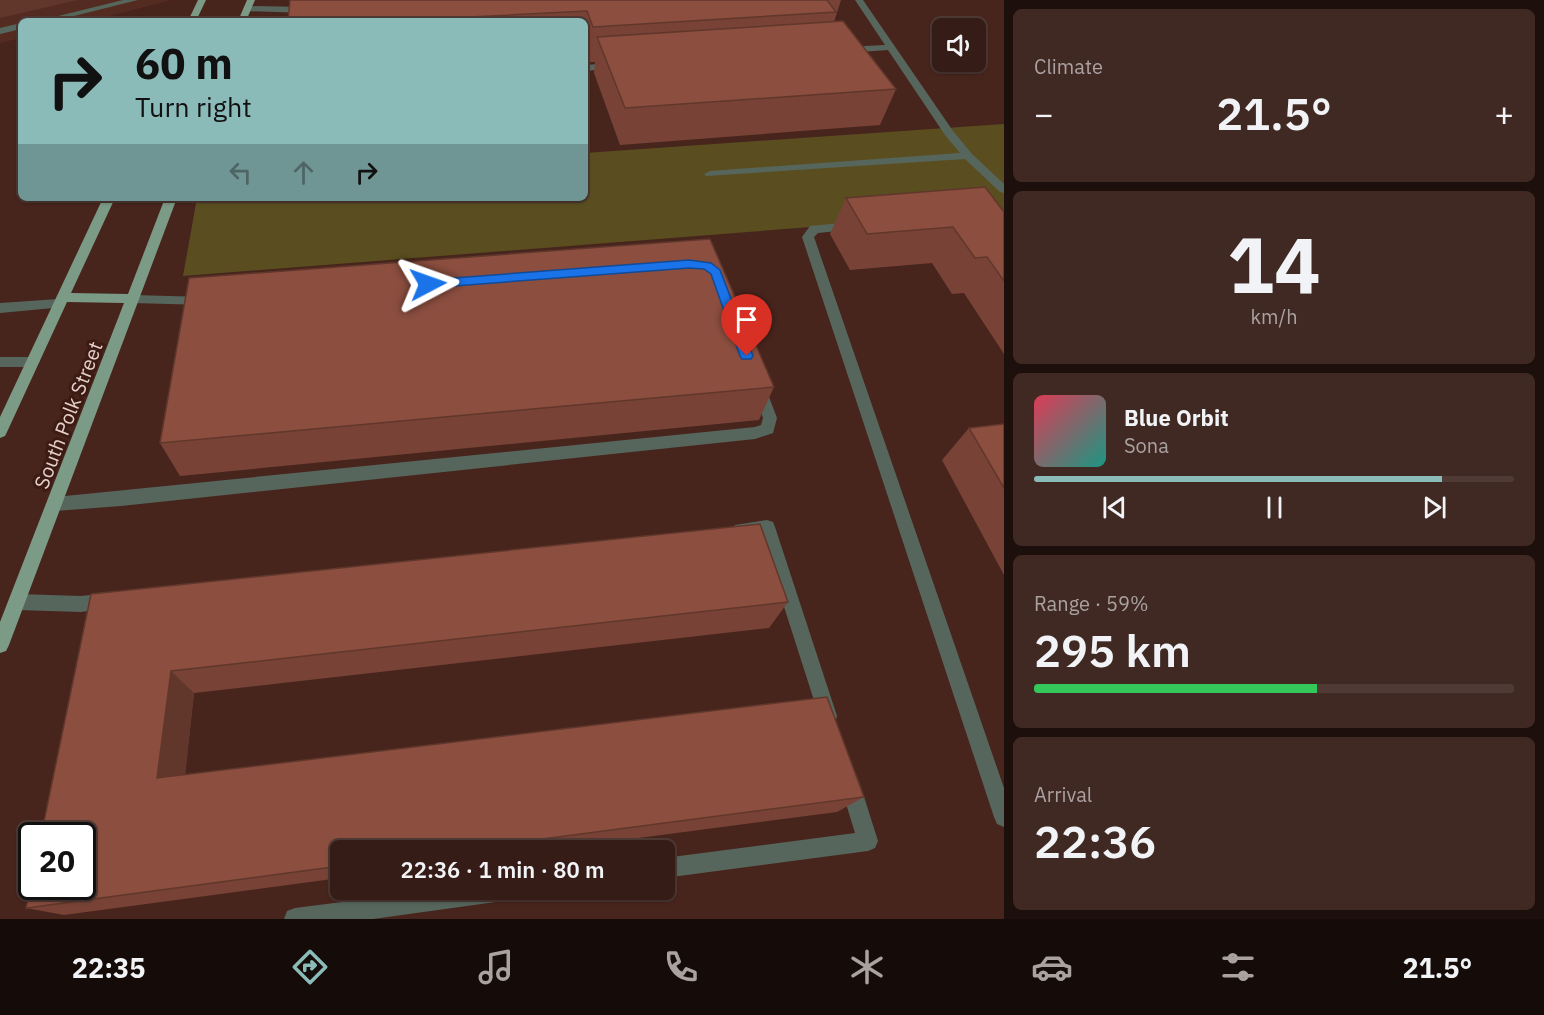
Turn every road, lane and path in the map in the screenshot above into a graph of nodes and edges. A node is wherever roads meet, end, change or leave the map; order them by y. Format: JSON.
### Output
{"nodes":[{"id":1,"x":134,"y":0,"type":"edge"},
{"id":2,"x":202,"y":0,"type":"edge"},
{"id":3,"x":860,"y":0,"type":"edge"},
{"id":4,"x":249,"y":5,"type":"edge"},
{"id":5,"x":321,"y":10,"type":"edge"},
{"id":6,"x":55,"y":18,"type":"edge"},
{"id":7,"x":193,"y":18,"type":"edge"},
{"id":8,"x":18,"y":27,"type":"edge"},
{"id":9,"x":0,"y":31,"type":"edge"},
{"id":10,"x":892,"y":47,"type":"junction"},
{"id":11,"x":835,"y":51,"type":"edge"},
{"id":12,"x":621,"y":66,"type":"edge"},
{"id":13,"x":588,"y":68,"type":"edge"},
{"id":14,"x":968,"y":156,"type":"junction"},
{"id":15,"x":710,"y":174,"type":"dead end"},
{"id":16,"x":1004,"y":190,"type":"edge"},
{"id":17,"x":108,"y":201,"type":"edge"},
{"id":18,"x":170,"y":201,"type":"edge"},
{"id":19,"x":873,"y":225,"type":"edge"},
{"id":20,"x":134,"y":299,"type":"junction"},
{"id":21,"x":225,"y":300,"type":"edge"},
{"id":22,"x":61,"y":301,"type":"junction"},
{"id":23,"x":0,"y":308,"type":"edge"},
{"id":24,"x":0,"y":362,"type":"edge"},
{"id":25,"x":33,"y":362,"type":"junction"},
{"id":26,"x":753,"y":374,"type":"edge"},
{"id":27,"x":0,"y":432,"type":"edge"},
{"id":28,"x":54,"y":504,"type":"junction"},
{"id":29,"x":719,"y":532,"type":"edge"},
{"id":30,"x":128,"y":598,"type":"edge"},
{"id":31,"x":17,"y":602,"type":"junction"},
{"id":32,"x":0,"y":645,"type":"edge"},
{"id":33,"x":832,"y":728,"type":"edge"},
{"id":34,"x":846,"y":773,"type":"edge"},
{"id":35,"x":1004,"y":817,"type":"edge"},
{"id":36,"x":675,"y":867,"type":"edge"},
{"id":37,"x":436,"y":900,"type":"edge"},
{"id":38,"x":295,"y":919,"type":"edge"}],
"edges":[{"from":1,"to":6,"type":"street"},
{"from":2,"to":7,"type":"main road"},
{"from":3,"to":10,"type":"street"},
{"from":4,"to":5,"type":"street"},
{"from":8,"to":9,"type":"street"},
{"from":10,"to":11,"type":"street"},
{"from":10,"to":14,"type":"street"},
{"from":12,"to":13,"type":"street"},
{"from":14,"to":15,"type":"street"},
{"from":14,"to":16,"type":"street"},
{"from":17,"to":22,"type":"main road"},
{"from":18,"to":20,"type":"main road","name":"South Polk Street"},
{"from":19,"to":35,"type":"street"},
{"from":20,"to":21,"type":"street"},
{"from":20,"to":22,"type":"main road"},
{"from":20,"to":28,"type":"main road","name":"South Polk Street"},
{"from":22,"to":23,"type":"street"},
{"from":22,"to":25,"type":"main road"},
{"from":24,"to":25,"type":"street"},
{"from":25,"to":27,"type":"main road"},
{"from":26,"to":28,"type":"street"},
{"from":28,"to":31,"type":"main road","name":"South Polk Street"},
{"from":29,"to":33,"type":"street"},
{"from":30,"to":31,"type":"street"},
{"from":31,"to":32,"type":"main road","name":"South Polk Street"},
{"from":34,"to":36,"type":"street"},
{"from":37,"to":38,"type":"street"}]}
